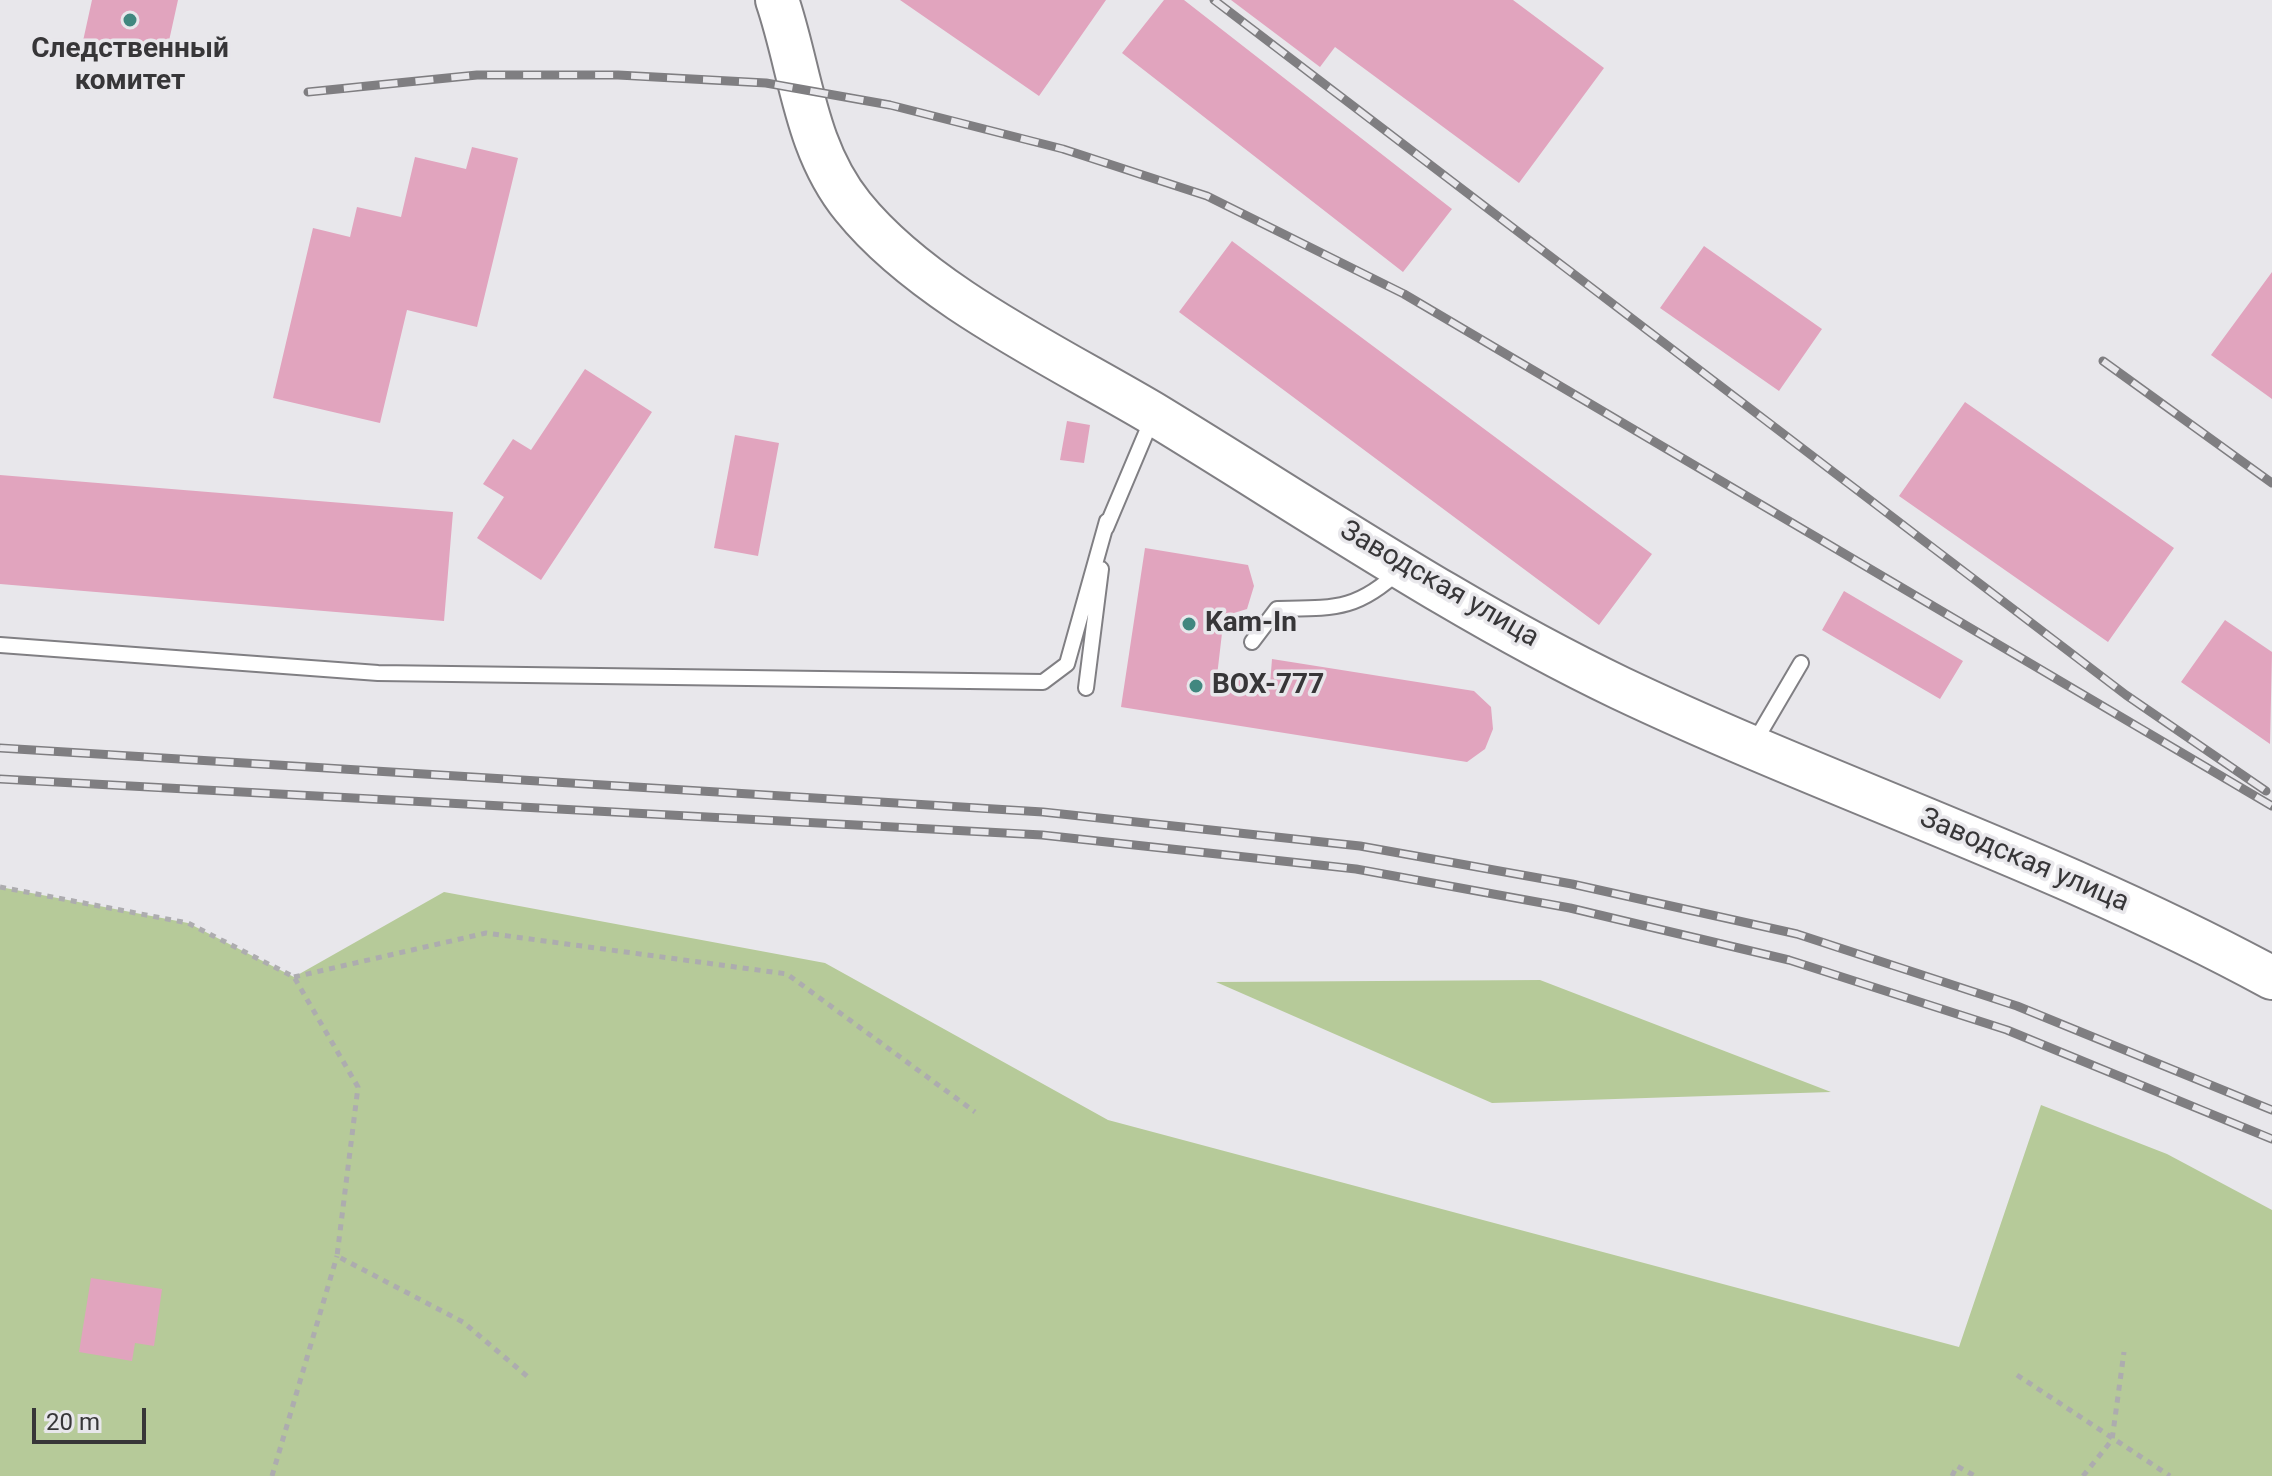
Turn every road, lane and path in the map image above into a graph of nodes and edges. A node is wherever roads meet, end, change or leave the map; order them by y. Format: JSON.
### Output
{"nodes":[{"id":1,"x":777,"y":0,"type":"edge"},
{"id":2,"x":1154,"y":415,"type":"junction"},
{"id":3,"x":1107,"y":521,"type":"junction"},
{"id":4,"x":1403,"y":567,"type":"junction"},
{"id":5,"x":1252,"y":642,"type":"dead end"},
{"id":6,"x":0,"y":645,"type":"edge"},
{"id":7,"x":1801,"y":663,"type":"dead end"},
{"id":8,"x":1086,"y":688,"type":"dead end"},
{"id":9,"x":1752,"y":747,"type":"junction"},
{"id":10,"x":0,"y":887,"type":"edge"},
{"id":11,"x":294,"y":977,"type":"junction"},
{"id":12,"x":2272,"y":978,"type":"edge"},
{"id":13,"x":975,"y":1112,"type":"dead end"},
{"id":14,"x":337,"y":1256,"type":"junction"},
{"id":15,"x":2124,"y":1352,"type":"dead end"},
{"id":16,"x":2017,"y":1375,"type":"dead end"},
{"id":17,"x":528,"y":1377,"type":"dead end"},
{"id":18,"x":2112,"y":1440,"type":"junction"},
{"id":19,"x":272,"y":1476,"type":"edge"},
{"id":20,"x":1952,"y":1476,"type":"edge"},
{"id":21,"x":1975,"y":1476,"type":"edge"},
{"id":22,"x":2083,"y":1476,"type":"edge"},
{"id":23,"x":2170,"y":1476,"type":"edge"}],
"edges":[{"from":1,"to":2,"type":"main road","name":"Заводская улица"},
{"from":2,"to":3,"type":"lane"},
{"from":2,"to":4,"type":"main road","name":"Заводская улица"},
{"from":3,"to":6,"type":"lane"},
{"from":3,"to":8,"type":"lane"},
{"from":4,"to":5,"type":"lane"},
{"from":4,"to":9,"type":"main road","name":"Заводская улица"},
{"from":7,"to":9,"type":"lane"},
{"from":9,"to":12,"type":"main road","name":"Заводская улица"},
{"from":10,"to":11,"type":"path"},
{"from":11,"to":13,"type":"path"},
{"from":11,"to":14,"type":"path"},
{"from":14,"to":17,"type":"path"},
{"from":14,"to":19,"type":"path"},
{"from":15,"to":18,"type":"path"},
{"from":16,"to":18,"type":"path"},
{"from":18,"to":22,"type":"path"},
{"from":18,"to":23,"type":"path"},
{"from":20,"to":21,"type":"path"}]}
